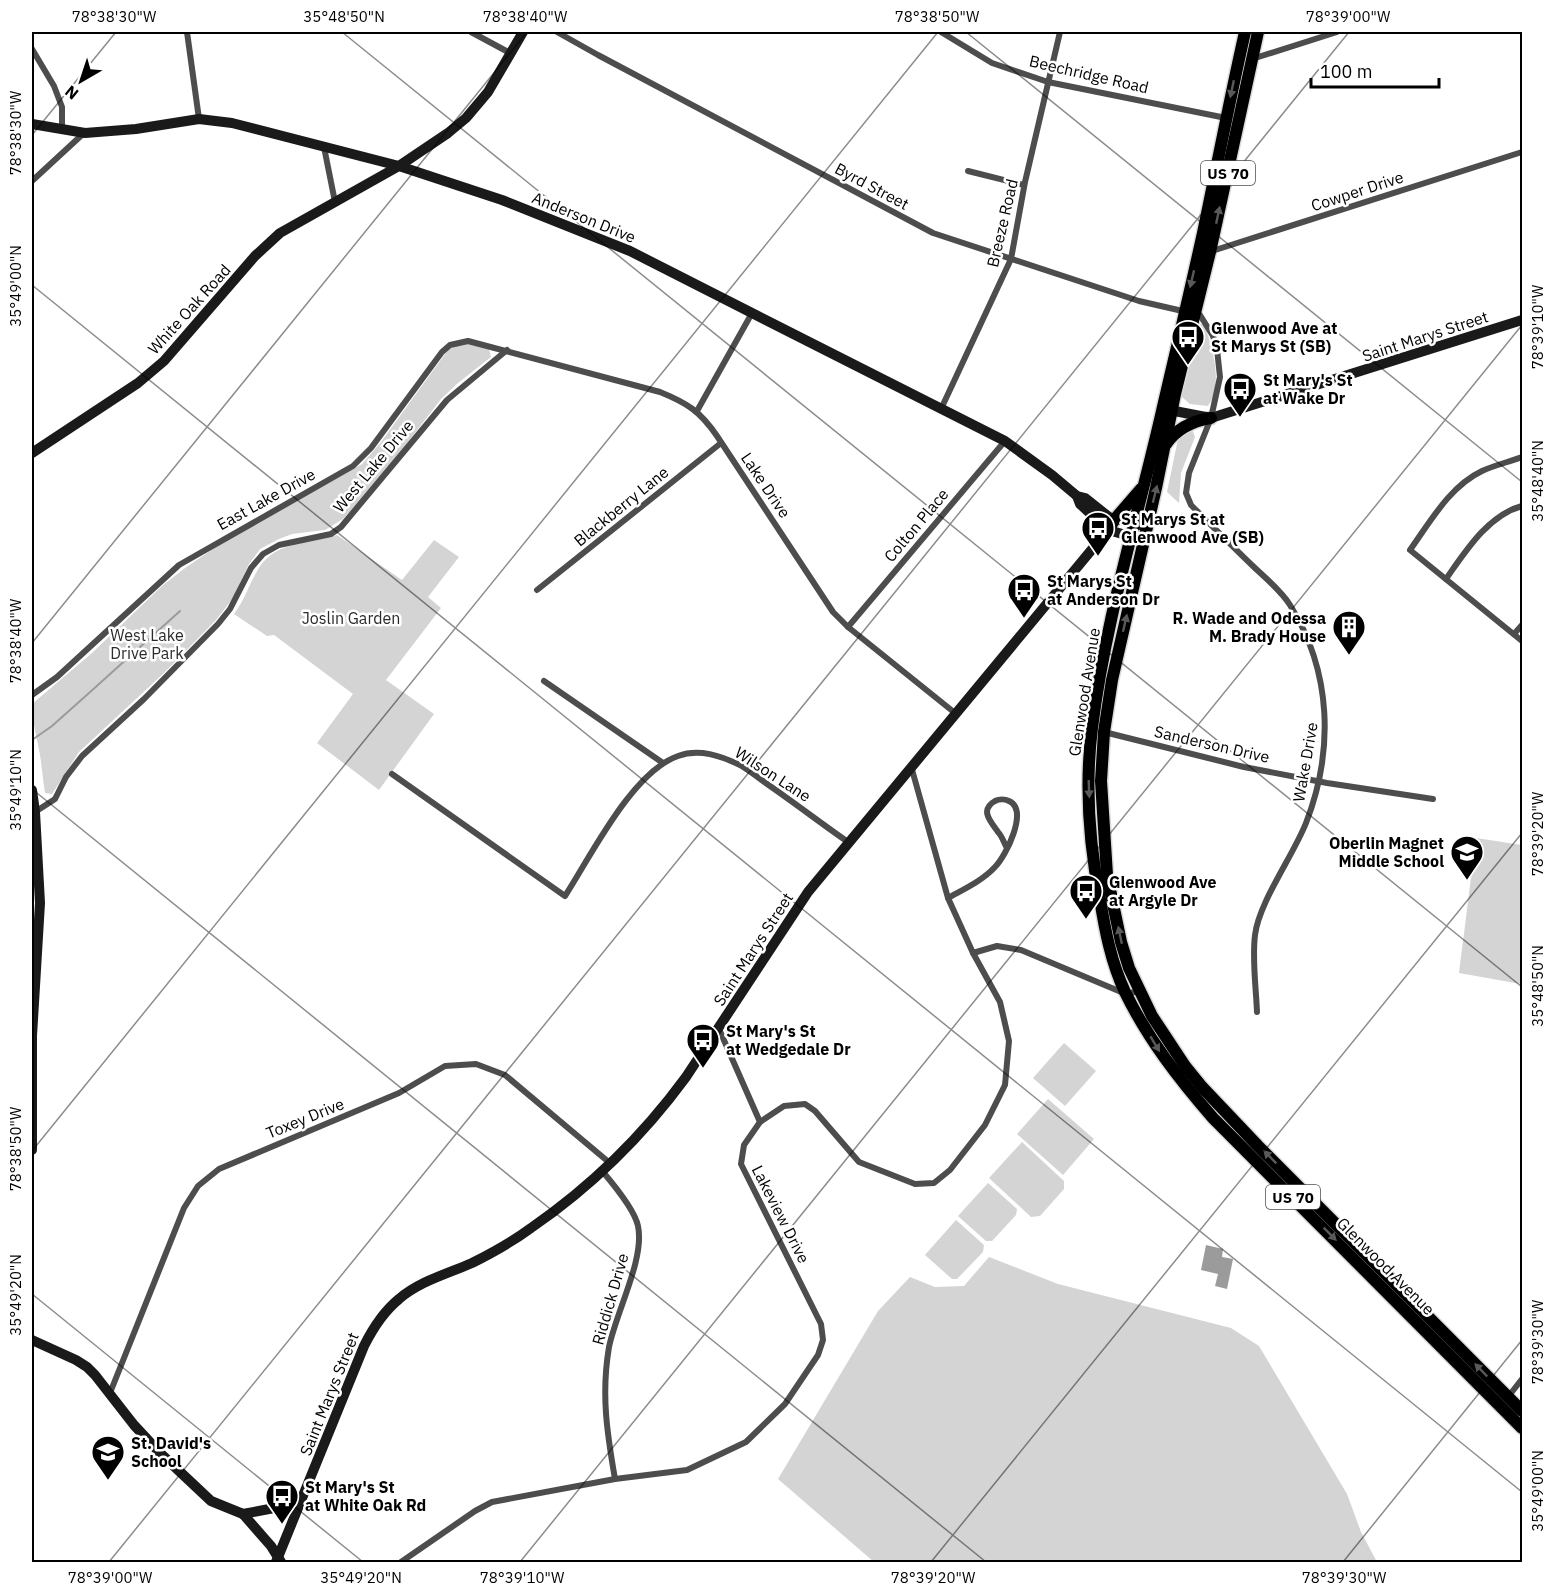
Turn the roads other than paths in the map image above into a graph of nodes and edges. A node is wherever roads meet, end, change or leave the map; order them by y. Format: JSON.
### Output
{"nodes":[{"id":1,"x":188,"y":32,"type":"edge"},
{"id":2,"x":471,"y":32,"type":"edge"},
{"id":3,"x":523,"y":32,"type":"edge"},
{"id":4,"x":557,"y":32,"type":"edge"},
{"id":5,"x":941,"y":32,"type":"edge"},
{"id":6,"x":1060,"y":32,"type":"edge"},
{"id":7,"x":1245,"y":32,"type":"edge"},
{"id":8,"x":1258,"y":32,"type":"edge"},
{"id":9,"x":1337,"y":32,"type":"edge"},
{"id":10,"x":32,"y":49,"type":"edge"},
{"id":11,"x":510,"y":53,"type":"junction"},
{"id":12,"x":1245,"y":58,"type":"junction"},
{"id":13,"x":1048,"y":82,"type":"junction"},
{"id":14,"x":1226,"y":118,"type":"junction"},
{"id":15,"x":199,"y":119,"type":"junction"},
{"id":16,"x":1239,"y":121,"type":"junction"},
{"id":17,"x":32,"y":124,"type":"edge"},
{"id":18,"x":62,"y":130,"type":"junction"},
{"id":19,"x":85,"y":133,"type":"junction"},
{"id":20,"x":324,"y":147,"type":"junction"},
{"id":21,"x":1522,"y":152,"type":"edge"},
{"id":22,"x":399,"y":166,"type":"junction"},
{"id":23,"x":968,"y":171,"type":"dead end"},
{"id":24,"x":32,"y":181,"type":"edge"},
{"id":25,"x":1024,"y":185,"type":"junction"},
{"id":26,"x":335,"y":202,"type":"junction"},
{"id":27,"x":1205,"y":251,"type":"junction"},
{"id":28,"x":1011,"y":259,"type":"junction"},
{"id":29,"x":1190,"y":312,"type":"junction"},
{"id":30,"x":752,"y":313,"type":"junction"},
{"id":31,"x":1522,"y":320,"type":"edge"},
{"id":32,"x":507,"y":350,"type":"junction"},
{"id":33,"x":941,"y":410,"type":"junction"},
{"id":34,"x":1167,"y":410,"type":"junction"},
{"id":35,"x":697,"y":411,"type":"junction"},
{"id":36,"x":1211,"y":418,"type":"junction"},
{"id":37,"x":1005,"y":441,"type":"junction"},
{"id":38,"x":721,"y":443,"type":"junction"},
{"id":39,"x":1164,"y":448,"type":"junction"},
{"id":40,"x":32,"y":453,"type":"edge"},
{"id":41,"x":1522,"y":457,"type":"edge"},
{"id":42,"x":1144,"y":486,"type":"junction"},
{"id":43,"x":1522,"y":506,"type":"edge"},
{"id":44,"x":1111,"y":525,"type":"junction"},
{"id":45,"x":1139,"y":532,"type":"junction"},
{"id":46,"x":1446,"y":579,"type":"junction"},
{"id":47,"x":537,"y":590,"type":"dead end"},
{"id":48,"x":1522,"y":625,"type":"edge"},
{"id":49,"x":849,"y":627,"type":"junction"},
{"id":50,"x":1514,"y":634,"type":"junction"},
{"id":51,"x":1522,"y":641,"type":"edge"},
{"id":52,"x":544,"y":681,"type":"dead end"},
{"id":53,"x":32,"y":695,"type":"edge"},
{"id":54,"x":955,"y":713,"type":"junction"},
{"id":55,"x":1098,"y":731,"type":"junction"},
{"id":56,"x":663,"y":763,"type":"junction"},
{"id":57,"x":911,"y":766,"type":"junction"},
{"id":58,"x":392,"y":774,"type":"dead end"},
{"id":59,"x":1318,"y":782,"type":"junction"},
{"id":60,"x":32,"y":790,"type":"edge"},
{"id":61,"x":1433,"y":799,"type":"dead end"},
{"id":62,"x":35,"y":813,"type":"junction"},
{"id":63,"x":848,"y":842,"type":"junction"},
{"id":64,"x":1007,"y":848,"type":"junction"},
{"id":65,"x":948,"y":898,"type":"junction"},
{"id":66,"x":973,"y":952,"type":"junction"},
{"id":67,"x":1132,"y":992,"type":"junction"},
{"id":68,"x":1257,"y":1012,"type":"dead end"},
{"id":69,"x":719,"y":1029,"type":"junction"},
{"id":70,"x":760,"y":1122,"type":"junction"},
{"id":71,"x":32,"y":1150,"type":"edge"},
{"id":72,"x":607,"y":1168,"type":"junction"},
{"id":73,"x":32,"y":1340,"type":"edge"},
{"id":74,"x":1522,"y":1378,"type":"edge"},
{"id":75,"x":110,"y":1393,"type":"junction"},
{"id":76,"x":1508,"y":1397,"type":"junction"},
{"id":77,"x":1522,"y":1411,"type":"edge"},
{"id":78,"x":1522,"y":1428,"type":"edge"},
{"id":79,"x":615,"y":1479,"type":"junction"},
{"id":80,"x":301,"y":1503,"type":"junction"},
{"id":81,"x":243,"y":1514,"type":"junction"},
{"id":82,"x":279,"y":1561,"type":"edge"},
{"id":83,"x":401,"y":1563,"type":"edge"}],
"edges":[{"from":1,"to":15,"type":"street"},
{"from":2,"to":11,"type":"street"},
{"from":3,"to":11,"type":"street","name":"White Oak Road"},
{"from":4,"to":28,"type":"street","name":"Byrd Street"},
{"from":5,"to":13,"type":"street","name":"Beechridge Road"},
{"from":6,"to":13,"type":"street","name":"Breeze Road"},
{"from":7,"to":12,"type":"main road","name":"Glenwood Avenue","number":"US 70"},
{"from":8,"to":12,"type":"main road","name":"Glenwood Avenue","number":"US 70"},
{"from":9,"to":12,"type":"street"},
{"from":10,"to":18,"type":"street"},
{"from":11,"to":22,"type":"street","name":"White Oak Road"},
{"from":12,"to":14,"type":"main road","name":"Glenwood Avenue","number":"US 70","one_way":true},
{"from":12,"to":16,"type":"main road","name":"Glenwood Avenue","number":"US 70"},
{"from":13,"to":14,"type":"street","name":"Beechridge Road"},
{"from":13,"to":25,"type":"street","name":"Breeze Road"},
{"from":14,"to":16,"type":"street","name":"Beechridge Road"},
{"from":14,"to":27,"type":"main road","name":"Glenwood Avenue","number":"US 70"},
{"from":15,"to":19,"type":"street","name":"Anderson Drive"},
{"from":15,"to":20,"type":"street","name":"Anderson Drive"},
{"from":27,"to":16,"type":"main road","name":"Glenwood Avenue","number":"US 70","one_way":true},
{"from":17,"to":18,"type":"street","name":"Anderson Drive"},
{"from":18,"to":19,"type":"street","name":"Anderson Drive"},
{"from":19,"to":24,"type":"street"},
{"from":20,"to":22,"type":"street","name":"Anderson Drive"},
{"from":20,"to":26,"type":"street"},
{"from":21,"to":27,"type":"street","name":"Cowper Drive"},
{"from":22,"to":26,"type":"street","name":"White Oak Road"},
{"from":22,"to":30,"type":"street","name":"Anderson Drive"},
{"from":23,"to":25,"type":"street"},
{"from":25,"to":28,"type":"street","name":"Breeze Road"},
{"from":26,"to":40,"type":"street","name":"White Oak Road"},
{"from":27,"to":29,"type":"main road","name":"Glenwood Avenue","number":"US 70"},
{"from":28,"to":29,"type":"street","name":"Byrd Street"},
{"from":28,"to":33,"type":"street","name":"Breeze Road"},
{"from":29,"to":34,"type":"main road","name":"Glenwood Avenue","number":"US 70"},
{"from":29,"to":36,"type":"street","name":"Wake Drive"},
{"from":30,"to":33,"type":"street","name":"Anderson Drive"},
{"from":30,"to":35,"type":"street"},
{"from":31,"to":36,"type":"street","name":"Saint Marys Street"},
{"from":32,"to":35,"type":"street","name":"Lake Drive"},
{"from":32,"to":53,"type":"street","name":"East Lake Drive"},
{"from":32,"to":62,"type":"street","name":"West Lake Drive"},
{"from":33,"to":37,"type":"street","name":"Anderson Drive"},
{"from":34,"to":36,"type":"street","name":"Saint Marys Street"},
{"from":34,"to":39,"type":"main road","name":"Glenwood Avenue","number":"US 70"},
{"from":34,"to":42,"type":"main road","name":"Glenwood Avenue","number":"US 70"},
{"from":35,"to":38,"type":"street","name":"Lake Drive"},
{"from":36,"to":39,"type":"main road"},
{"from":36,"to":59,"type":"street","name":"Wake Drive"},
{"from":37,"to":44,"type":"street","name":"Anderson Drive"},
{"from":37,"to":49,"type":"street","name":"Colton Place"},
{"from":38,"to":47,"type":"street","name":"Blackberry Lane"},
{"from":38,"to":49,"type":"street","name":"Lake Drive"},
{"from":45,"to":39,"type":"main road","name":"Glenwood Avenue","number":"US 70","one_way":true},
{"from":41,"to":46,"type":"street"},
{"from":42,"to":44,"type":"main road"},
{"from":42,"to":45,"type":"main road","name":"Glenwood Avenue","number":"US 70"},
{"from":43,"to":46,"type":"street"},
{"from":44,"to":45,"type":"street"},
{"from":44,"to":54,"type":"street","name":"Saint Marys Street"},
{"from":45,"to":55,"type":"main road","name":"Glenwood Avenue","number":"US 70"},
{"from":46,"to":50,"type":"street"},
{"from":48,"to":50,"type":"street"},
{"from":49,"to":54,"type":"street","name":"Lake Drive"},
{"from":50,"to":51,"type":"street"},
{"from":52,"to":56,"type":"street"},
{"from":54,"to":57,"type":"street","name":"Saint Marys Street"},
{"from":55,"to":59,"type":"street","name":"Sanderson Drive"},
{"from":55,"to":67,"type":"main road","name":"Glenwood Avenue","number":"US 70"},
{"from":56,"to":58,"type":"street","name":"Wilson Lane"},
{"from":56,"to":63,"type":"street","name":"Wilson Lane"},
{"from":57,"to":63,"type":"street","name":"Saint Marys Street"},
{"from":57,"to":65,"type":"street","name":"Lakeview Drive"},
{"from":59,"to":61,"type":"street","name":"Sanderson Drive"},
{"from":59,"to":68,"type":"street","name":"Wake Drive"},
{"from":60,"to":62,"type":"street"},
{"from":62,"to":71,"type":"street"},
{"from":63,"to":69,"type":"street","name":"Saint Marys Street"},
{"from":64,"to":64,"type":"street"},
{"from":64,"to":65,"type":"street"},
{"from":65,"to":66,"type":"street","name":"Lakeview Drive"},
{"from":66,"to":67,"type":"street"},
{"from":66,"to":70,"type":"street","name":"Lakeview Drive"},
{"from":76,"to":67,"type":"main road","name":"Glenwood Avenue","number":"US 70","one_way":true},
{"from":67,"to":78,"type":"main road","name":"Glenwood Avenue","number":"US 70","one_way":true},
{"from":69,"to":70,"type":"street"},
{"from":69,"to":72,"type":"street","name":"Saint Marys Street"},
{"from":70,"to":79,"type":"street","name":"Lakeview Drive"},
{"from":72,"to":75,"type":"street","name":"Toxey Drive"},
{"from":72,"to":79,"type":"street","name":"Riddick Drive"},
{"from":72,"to":80,"type":"street","name":"Saint Marys Street"},
{"from":73,"to":75,"type":"street"},
{"from":74,"to":76,"type":"street"},
{"from":75,"to":81,"type":"street"},
{"from":76,"to":77,"type":"main road","name":"Glenwood Avenue","number":"US 70"},
{"from":79,"to":83,"type":"street","name":"Lakeview Drive"},
{"from":80,"to":81,"type":"street"},
{"from":80,"to":82,"type":"street","name":"Saint Marys Street"},
{"from":81,"to":82,"type":"street"}]}
